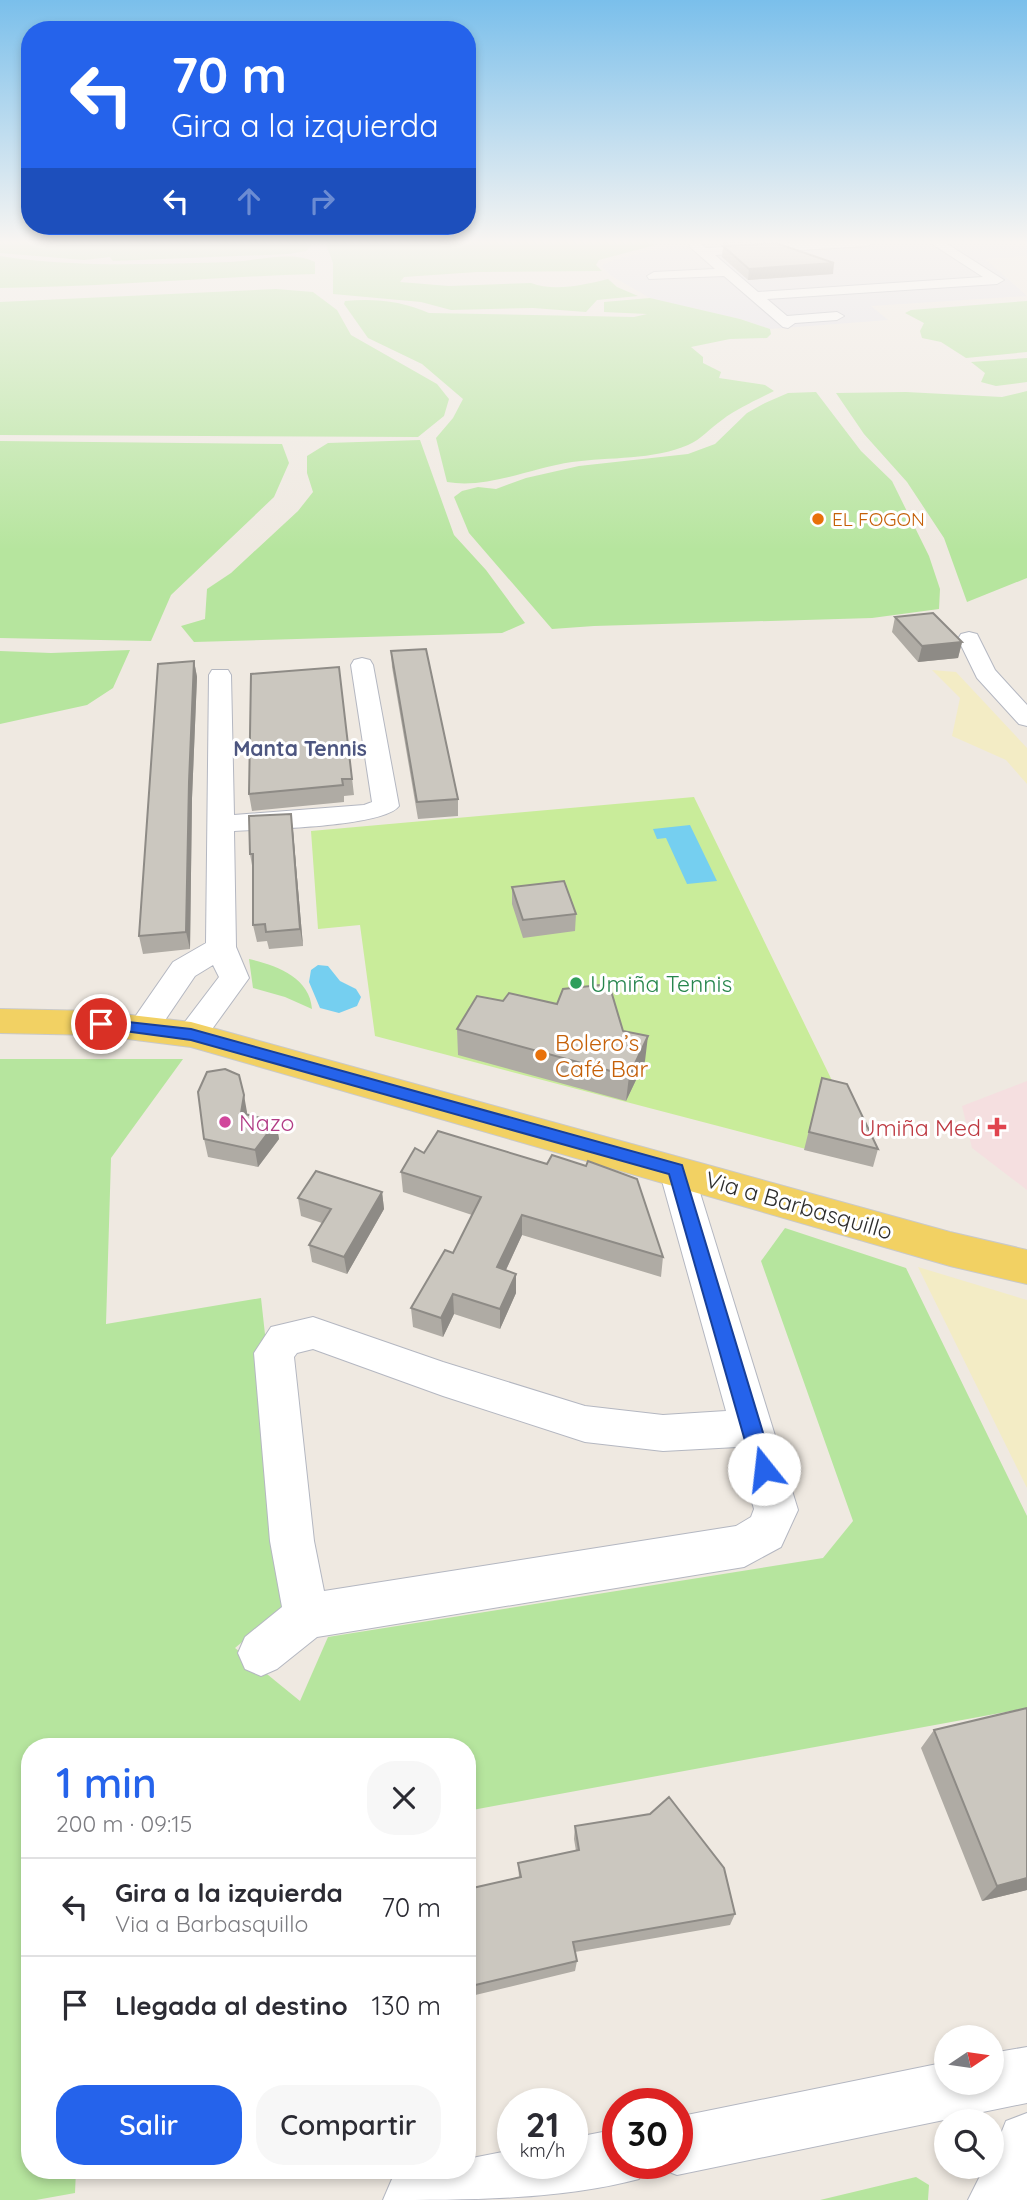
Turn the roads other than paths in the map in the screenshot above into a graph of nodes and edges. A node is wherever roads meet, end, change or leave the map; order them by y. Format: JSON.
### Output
{"nodes":[{"id":1,"x":969,"y":639,"type":"dead end"},
{"id":2,"x":362,"y":665,"type":"dead end"},
{"id":3,"x":220,"y":675,"type":"dead end"},
{"id":4,"x":1027,"y":719,"type":"edge"},
{"id":5,"x":221,"y":824,"type":"junction"},
{"id":6,"x":221,"y":947,"type":"junction"},
{"id":7,"x":0,"y":1021,"type":"edge"},
{"id":8,"x":144,"y":1027,"type":"junction"},
{"id":9,"x":191,"y":1034,"type":"junction"},
{"id":10,"x":676,"y":1170,"type":"junction"},
{"id":11,"x":1027,"y":1267,"type":"edge"},
{"id":12,"x":751,"y":1428,"type":"junction"},
{"id":13,"x":307,"y":1616,"type":"junction"},
{"id":14,"x":261,"y":1653,"type":"dead end"},
{"id":15,"x":1027,"y":2075,"type":"edge"},
{"id":16,"x":1004,"y":2079,"type":"edge"},
{"id":17,"x":934,"y":2093,"type":"edge"},
{"id":18,"x":1027,"y":2142,"type":"edge"},
{"id":19,"x":693,"y":2143,"type":"edge"},
{"id":20,"x":602,"y":2161,"type":"edge"},
{"id":21,"x":413,"y":2200,"type":"edge"},
{"id":22,"x":998,"y":2200,"type":"edge"}],
"edges":[{"from":1,"to":4,"type":"street"},
{"from":2,"to":5,"type":"street"},
{"from":3,"to":5,"type":"street"},
{"from":5,"to":6,"type":"street"},
{"from":6,"to":8,"type":"street"},
{"from":6,"to":9,"type":"street"},
{"from":7,"to":8,"type":"main road","name":"Via a Barbasquillo"},
{"from":8,"to":9,"type":"main road","name":"Via a Barbasquillo"},
{"from":9,"to":10,"type":"main road","name":"Via a Barbasquillo"},
{"from":10,"to":11,"type":"main road","name":"Via a Barbasquillo"},
{"from":10,"to":12,"type":"street"},
{"from":12,"to":13,"type":"street"},
{"from":12,"to":13,"type":"street"},
{"from":13,"to":14,"type":"street"},
{"from":15,"to":16,"type":"street"},
{"from":17,"to":19,"type":"street"},
{"from":18,"to":22,"type":"street"},
{"from":20,"to":21,"type":"street"}]}
